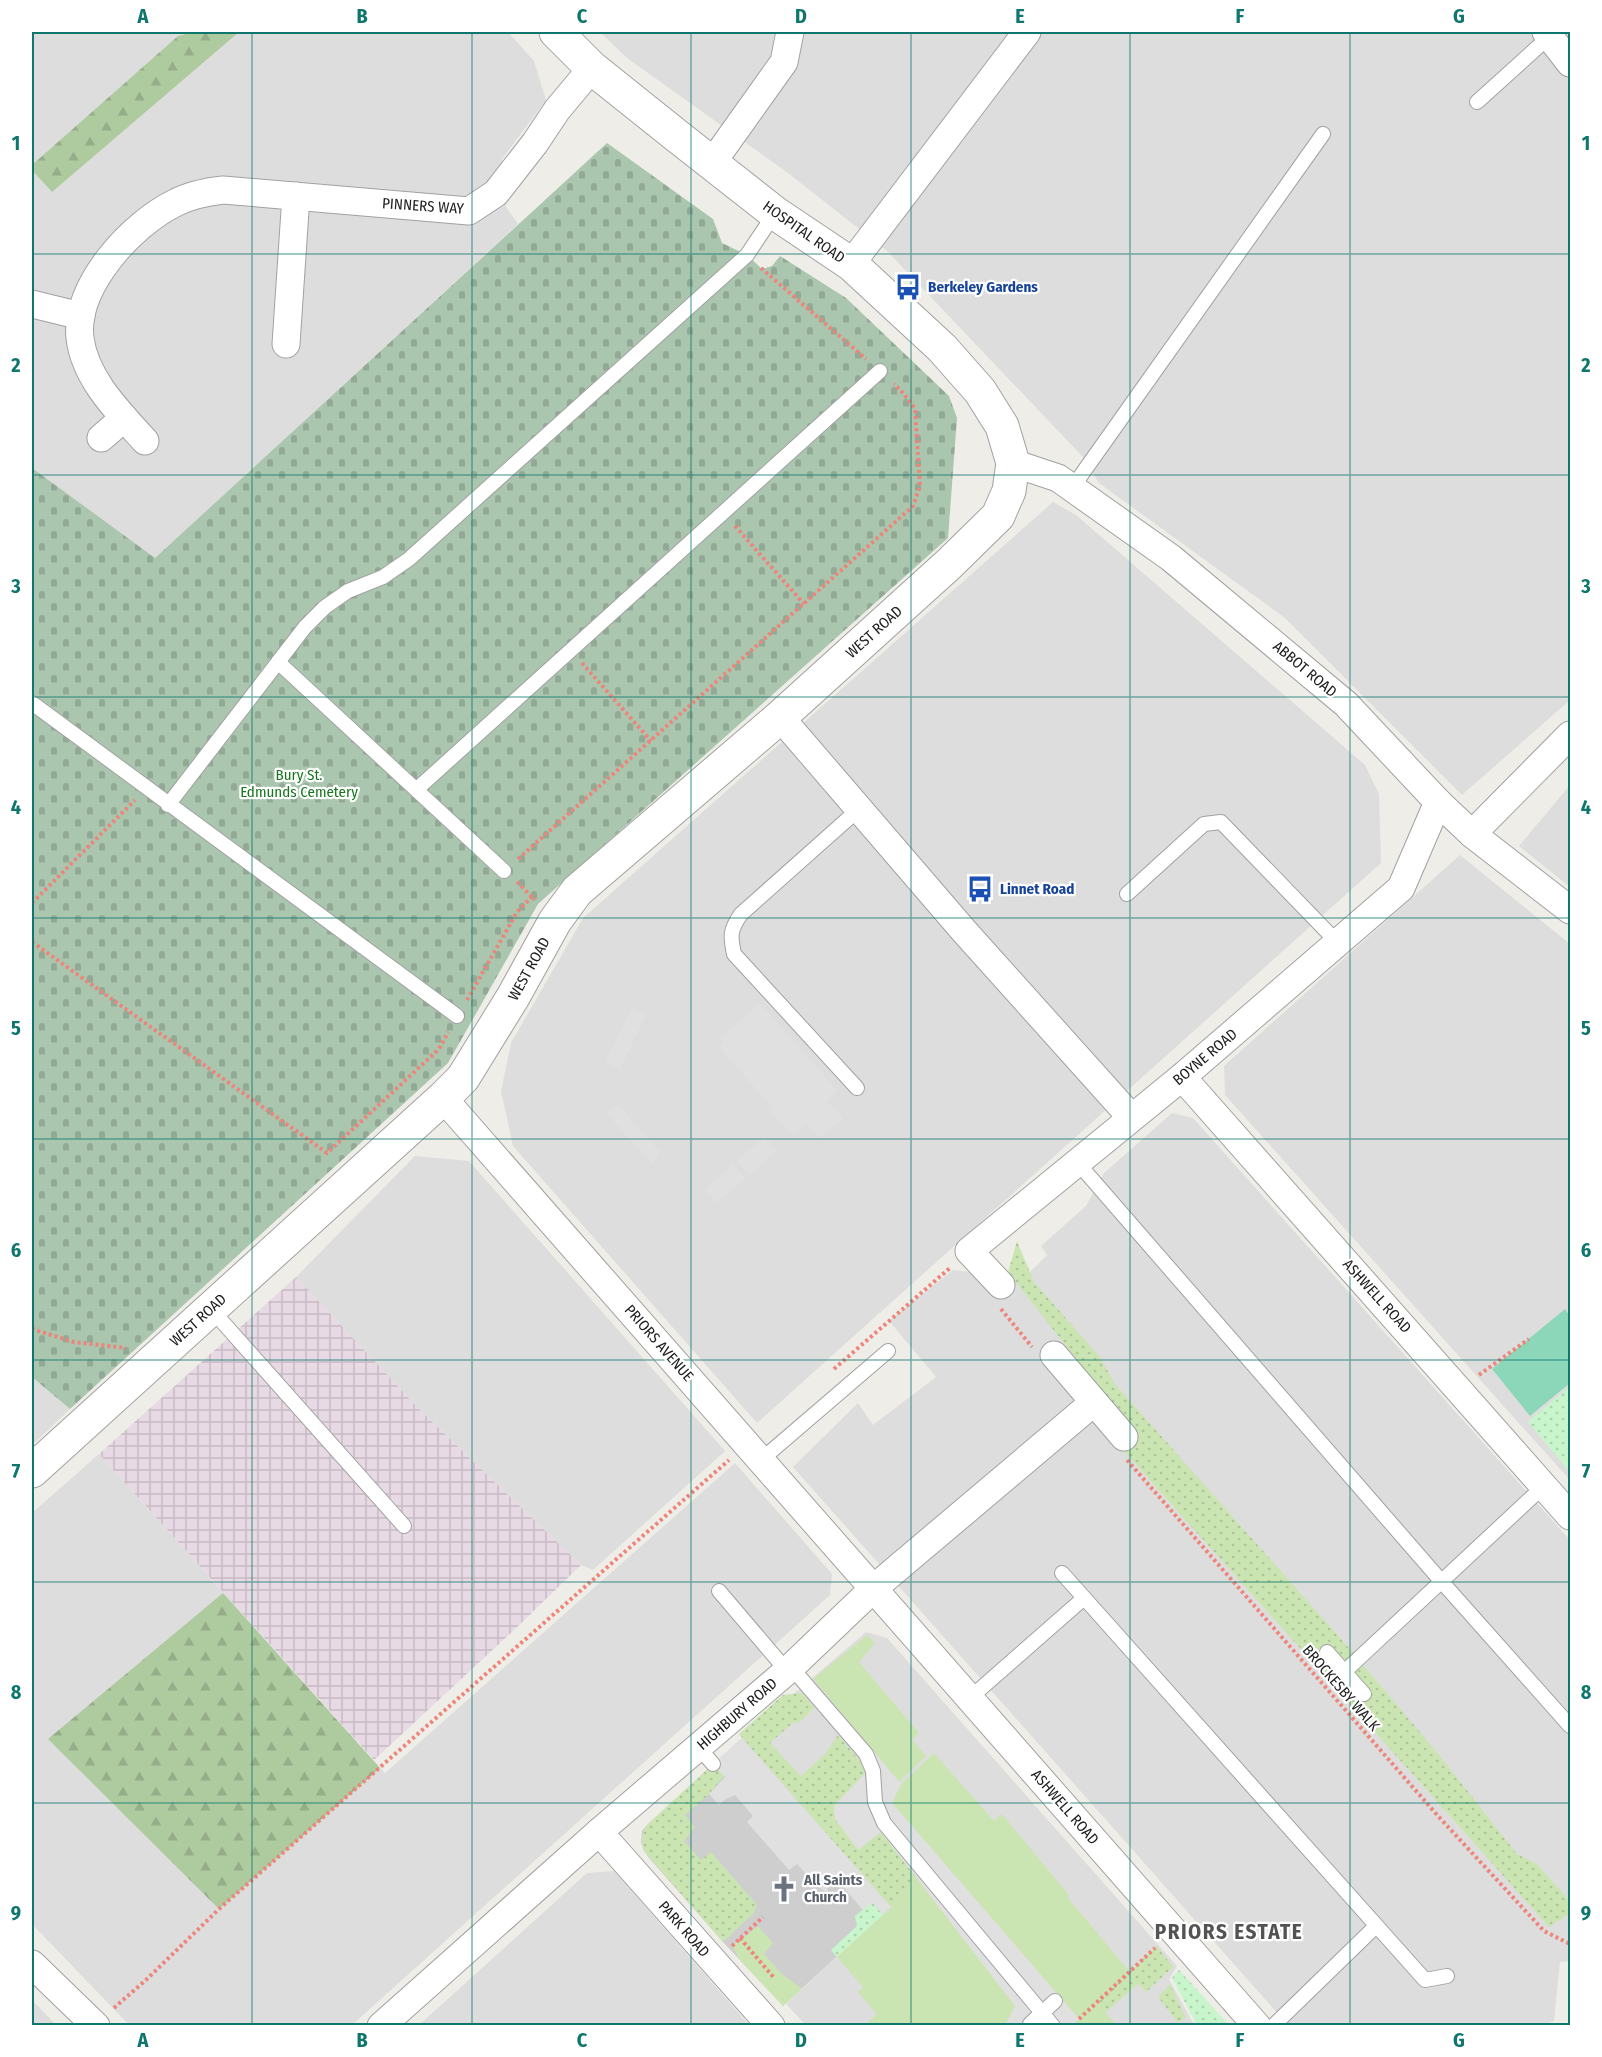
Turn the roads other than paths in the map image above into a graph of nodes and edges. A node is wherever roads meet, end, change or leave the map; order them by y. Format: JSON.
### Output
{"nodes":[{"id":1,"x":556,"y":32,"type":"edge"},
{"id":2,"x":790,"y":32,"type":"edge"},
{"id":3,"x":1027,"y":32,"type":"edge"},
{"id":4,"x":1548,"y":34,"type":"edge"},
{"id":5,"x":1570,"y":63,"type":"edge"},
{"id":6,"x":592,"y":68,"type":"junction"},
{"id":7,"x":1477,"y":102,"type":"dead end"},
{"id":8,"x":1323,"y":134,"type":"dead end"},
{"id":9,"x":712,"y":163,"type":"junction"},
{"id":10,"x":296,"y":196,"type":"junction"},
{"id":11,"x":775,"y":213,"type":"junction"},
{"id":12,"x":851,"y":264,"type":"junction"},
{"id":13,"x":32,"y":304,"type":"edge"},
{"id":14,"x":81,"y":316,"type":"junction"},
{"id":15,"x":286,"y":344,"type":"dead end"},
{"id":16,"x":880,"y":371,"type":"road end"},
{"id":17,"x":124,"y":418,"type":"junction"},
{"id":18,"x":101,"y":438,"type":"dead end"},
{"id":19,"x":144,"y":441,"type":"dead end"},
{"id":20,"x":1013,"y":463,"type":"junction"},
{"id":21,"x":1072,"y":488,"type":"junction"},
{"id":22,"x":278,"y":662,"type":"junction"},
{"id":23,"x":32,"y":703,"type":"edge"},
{"id":24,"x":780,"y":717,"type":"junction"},
{"id":25,"x":1570,"y":735,"type":"edge"},
{"id":26,"x":417,"y":789,"type":"junction"},
{"id":27,"x":1438,"y":802,"type":"junction"},
{"id":28,"x":168,"y":805,"type":"junction"},
{"id":29,"x":859,"y":809,"type":"junction"},
{"id":30,"x":1472,"y":834,"type":"junction"},
{"id":31,"x":504,"y":871,"type":"road end"},
{"id":32,"x":1127,"y":894,"type":"dead end"},
{"id":33,"x":1570,"y":910,"type":"edge"},
{"id":34,"x":1338,"y":943,"type":"junction"},
{"id":35,"x":457,"y":1016,"type":"road end"},
{"id":36,"x":1182,"y":1077,"type":"junction"},
{"id":37,"x":857,"y":1088,"type":"dead end"},
{"id":38,"x":444,"y":1098,"type":"junction"},
{"id":39,"x":1131,"y":1117,"type":"junction"},
{"id":40,"x":1077,"y":1162,"type":"junction"},
{"id":41,"x":1001,"y":1285,"type":"road end"},
{"id":42,"x":211,"y":1309,"type":"junction"},
{"id":43,"x":888,"y":1351,"type":"dead end"},
{"id":44,"x":1054,"y":1355,"type":"road end"},
{"id":45,"x":1093,"y":1403,"type":"junction"},
{"id":46,"x":1124,"y":1437,"type":"road end"},
{"id":47,"x":754,"y":1452,"type":"junction"},
{"id":48,"x":32,"y":1471,"type":"edge"},
{"id":49,"x":1545,"y":1485,"type":"junction"},
{"id":50,"x":1570,"y":1516,"type":"edge"},
{"id":51,"x":404,"y":1526,"type":"dead end"},
{"id":52,"x":1062,"y":1574,"type":"dead end"},
{"id":53,"x":1442,"y":1582,"type":"junction"},
{"id":54,"x":874,"y":1588,"type":"junction"},
{"id":55,"x":719,"y":1591,"type":"dead end"},
{"id":56,"x":1084,"y":1598,"type":"junction"},
{"id":57,"x":1327,"y":1652,"type":"dead end"},
{"id":58,"x":789,"y":1669,"type":"junction"},
{"id":59,"x":1344,"y":1672,"type":"junction"},
{"id":60,"x":1364,"y":1694,"type":"dead end"},
{"id":61,"x":970,"y":1698,"type":"junction"},
{"id":62,"x":1570,"y":1726,"type":"edge"},
{"id":63,"x":599,"y":1832,"type":"junction"},
{"id":64,"x":1376,"y":1926,"type":"junction"},
{"id":65,"x":32,"y":1964,"type":"edge"},
{"id":66,"x":1447,"y":1976,"type":"dead end"},
{"id":67,"x":1054,"y":2001,"type":"dead end"},
{"id":68,"x":1042,"y":2013,"type":"junction"},
{"id":69,"x":1030,"y":2024,"type":"dead end"},
{"id":70,"x":95,"y":2025,"type":"edge"},
{"id":71,"x":381,"y":2025,"type":"edge"},
{"id":72,"x":771,"y":2025,"type":"edge"},
{"id":73,"x":1053,"y":2025,"type":"edge"},
{"id":74,"x":1257,"y":2025,"type":"edge"},
{"id":75,"x":1273,"y":2025,"type":"edge"}],
"edges":[{"from":1,"to":6,"type":"street","name":"HOSPITAL ROAD"},
{"from":2,"to":9,"type":"street"},
{"from":3,"to":12,"type":"street"},
{"from":4,"to":5,"type":"street"},
{"from":4,"to":7,"type":"lane"},
{"from":6,"to":9,"type":"street","name":"HOSPITAL ROAD"},
{"from":6,"to":10,"type":"street","name":"PINNERS WAY"},
{"from":8,"to":21,"type":"lane"},
{"from":9,"to":11,"type":"street","name":"HOSPITAL ROAD"},
{"from":10,"to":14,"type":"street","name":"PINNERS WAY"},
{"from":10,"to":15,"type":"street"},
{"from":11,"to":12,"type":"street","name":"HOSPITAL ROAD"},
{"from":11,"to":22,"type":"lane"},
{"from":12,"to":20,"type":"street","name":"HOSPITAL ROAD"},
{"from":13,"to":14,"type":"street"},
{"from":14,"to":17,"type":"street","name":"PINNERS WAY"},
{"from":16,"to":26,"type":"lane"},
{"from":17,"to":18,"type":"street"},
{"from":17,"to":19,"type":"street","name":"PINNERS WAY"},
{"from":20,"to":21,"type":"street","name":"ABBOT ROAD"},
{"from":20,"to":24,"type":"street","name":"WEST ROAD"},
{"from":21,"to":27,"type":"street","name":"ABBOT ROAD"},
{"from":22,"to":26,"type":"lane"},
{"from":22,"to":28,"type":"lane"},
{"from":23,"to":28,"type":"lane"},
{"from":24,"to":29,"type":"street"},
{"from":24,"to":38,"type":"street","name":"WEST ROAD"},
{"from":25,"to":30,"type":"street"},
{"from":26,"to":31,"type":"lane"},
{"from":27,"to":30,"type":"street","name":"ABBOT ROAD"},
{"from":27,"to":34,"type":"street","name":"BOYNE ROAD"},
{"from":28,"to":35,"type":"lane"},
{"from":29,"to":37,"type":"lane"},
{"from":29,"to":39,"type":"street"},
{"from":30,"to":33,"type":"street","name":"ABBOT ROAD"},
{"from":32,"to":34,"type":"lane"},
{"from":34,"to":36,"type":"street","name":"BOYNE ROAD"},
{"from":36,"to":39,"type":"street","name":"BOYNE ROAD"},
{"from":36,"to":49,"type":"street","name":"ASHWELL ROAD"},
{"from":38,"to":42,"type":"street","name":"WEST ROAD"},
{"from":38,"to":47,"type":"street","name":"PRIORS AVENUE"},
{"from":39,"to":40,"type":"street","name":"BOYNE ROAD"},
{"from":40,"to":41,"type":"street","name":"BOYNE ROAD"},
{"from":40,"to":53,"type":"lane"},
{"from":42,"to":48,"type":"street","name":"WEST ROAD"},
{"from":42,"to":51,"type":"lane"},
{"from":43,"to":47,"type":"lane"},
{"from":44,"to":45,"type":"street"},
{"from":45,"to":46,"type":"street"},
{"from":45,"to":54,"type":"street","name":"HIGHBURY ROAD"},
{"from":47,"to":54,"type":"street","name":"PRIORS AVENUE"},
{"from":49,"to":50,"type":"street","name":"ASHWELL ROAD"},
{"from":49,"to":53,"type":"lane"},
{"from":52,"to":56,"type":"lane"},
{"from":53,"to":59,"type":"lane"},
{"from":53,"to":62,"type":"lane"},
{"from":54,"to":58,"type":"street","name":"HIGHBURY ROAD"},
{"from":54,"to":61,"type":"street","name":"ASHWELL ROAD"},
{"from":55,"to":58,"type":"lane"},
{"from":56,"to":61,"type":"lane"},
{"from":56,"to":64,"type":"lane"},
{"from":57,"to":59,"type":"lane"},
{"from":58,"to":63,"type":"street","name":"HIGHBURY ROAD"},
{"from":58,"to":68,"type":"lane"},
{"from":59,"to":60,"type":"lane"},
{"from":61,"to":74,"type":"street","name":"ASHWELL ROAD"},
{"from":63,"to":71,"type":"street","name":"HIGHBURY ROAD"},
{"from":63,"to":72,"type":"street","name":"PARK ROAD"},
{"from":64,"to":66,"type":"lane"},
{"from":64,"to":75,"type":"lane"},
{"from":65,"to":70,"type":"street"},
{"from":67,"to":68,"type":"lane"},
{"from":68,"to":69,"type":"lane"},
{"from":68,"to":73,"type":"lane"}]}
